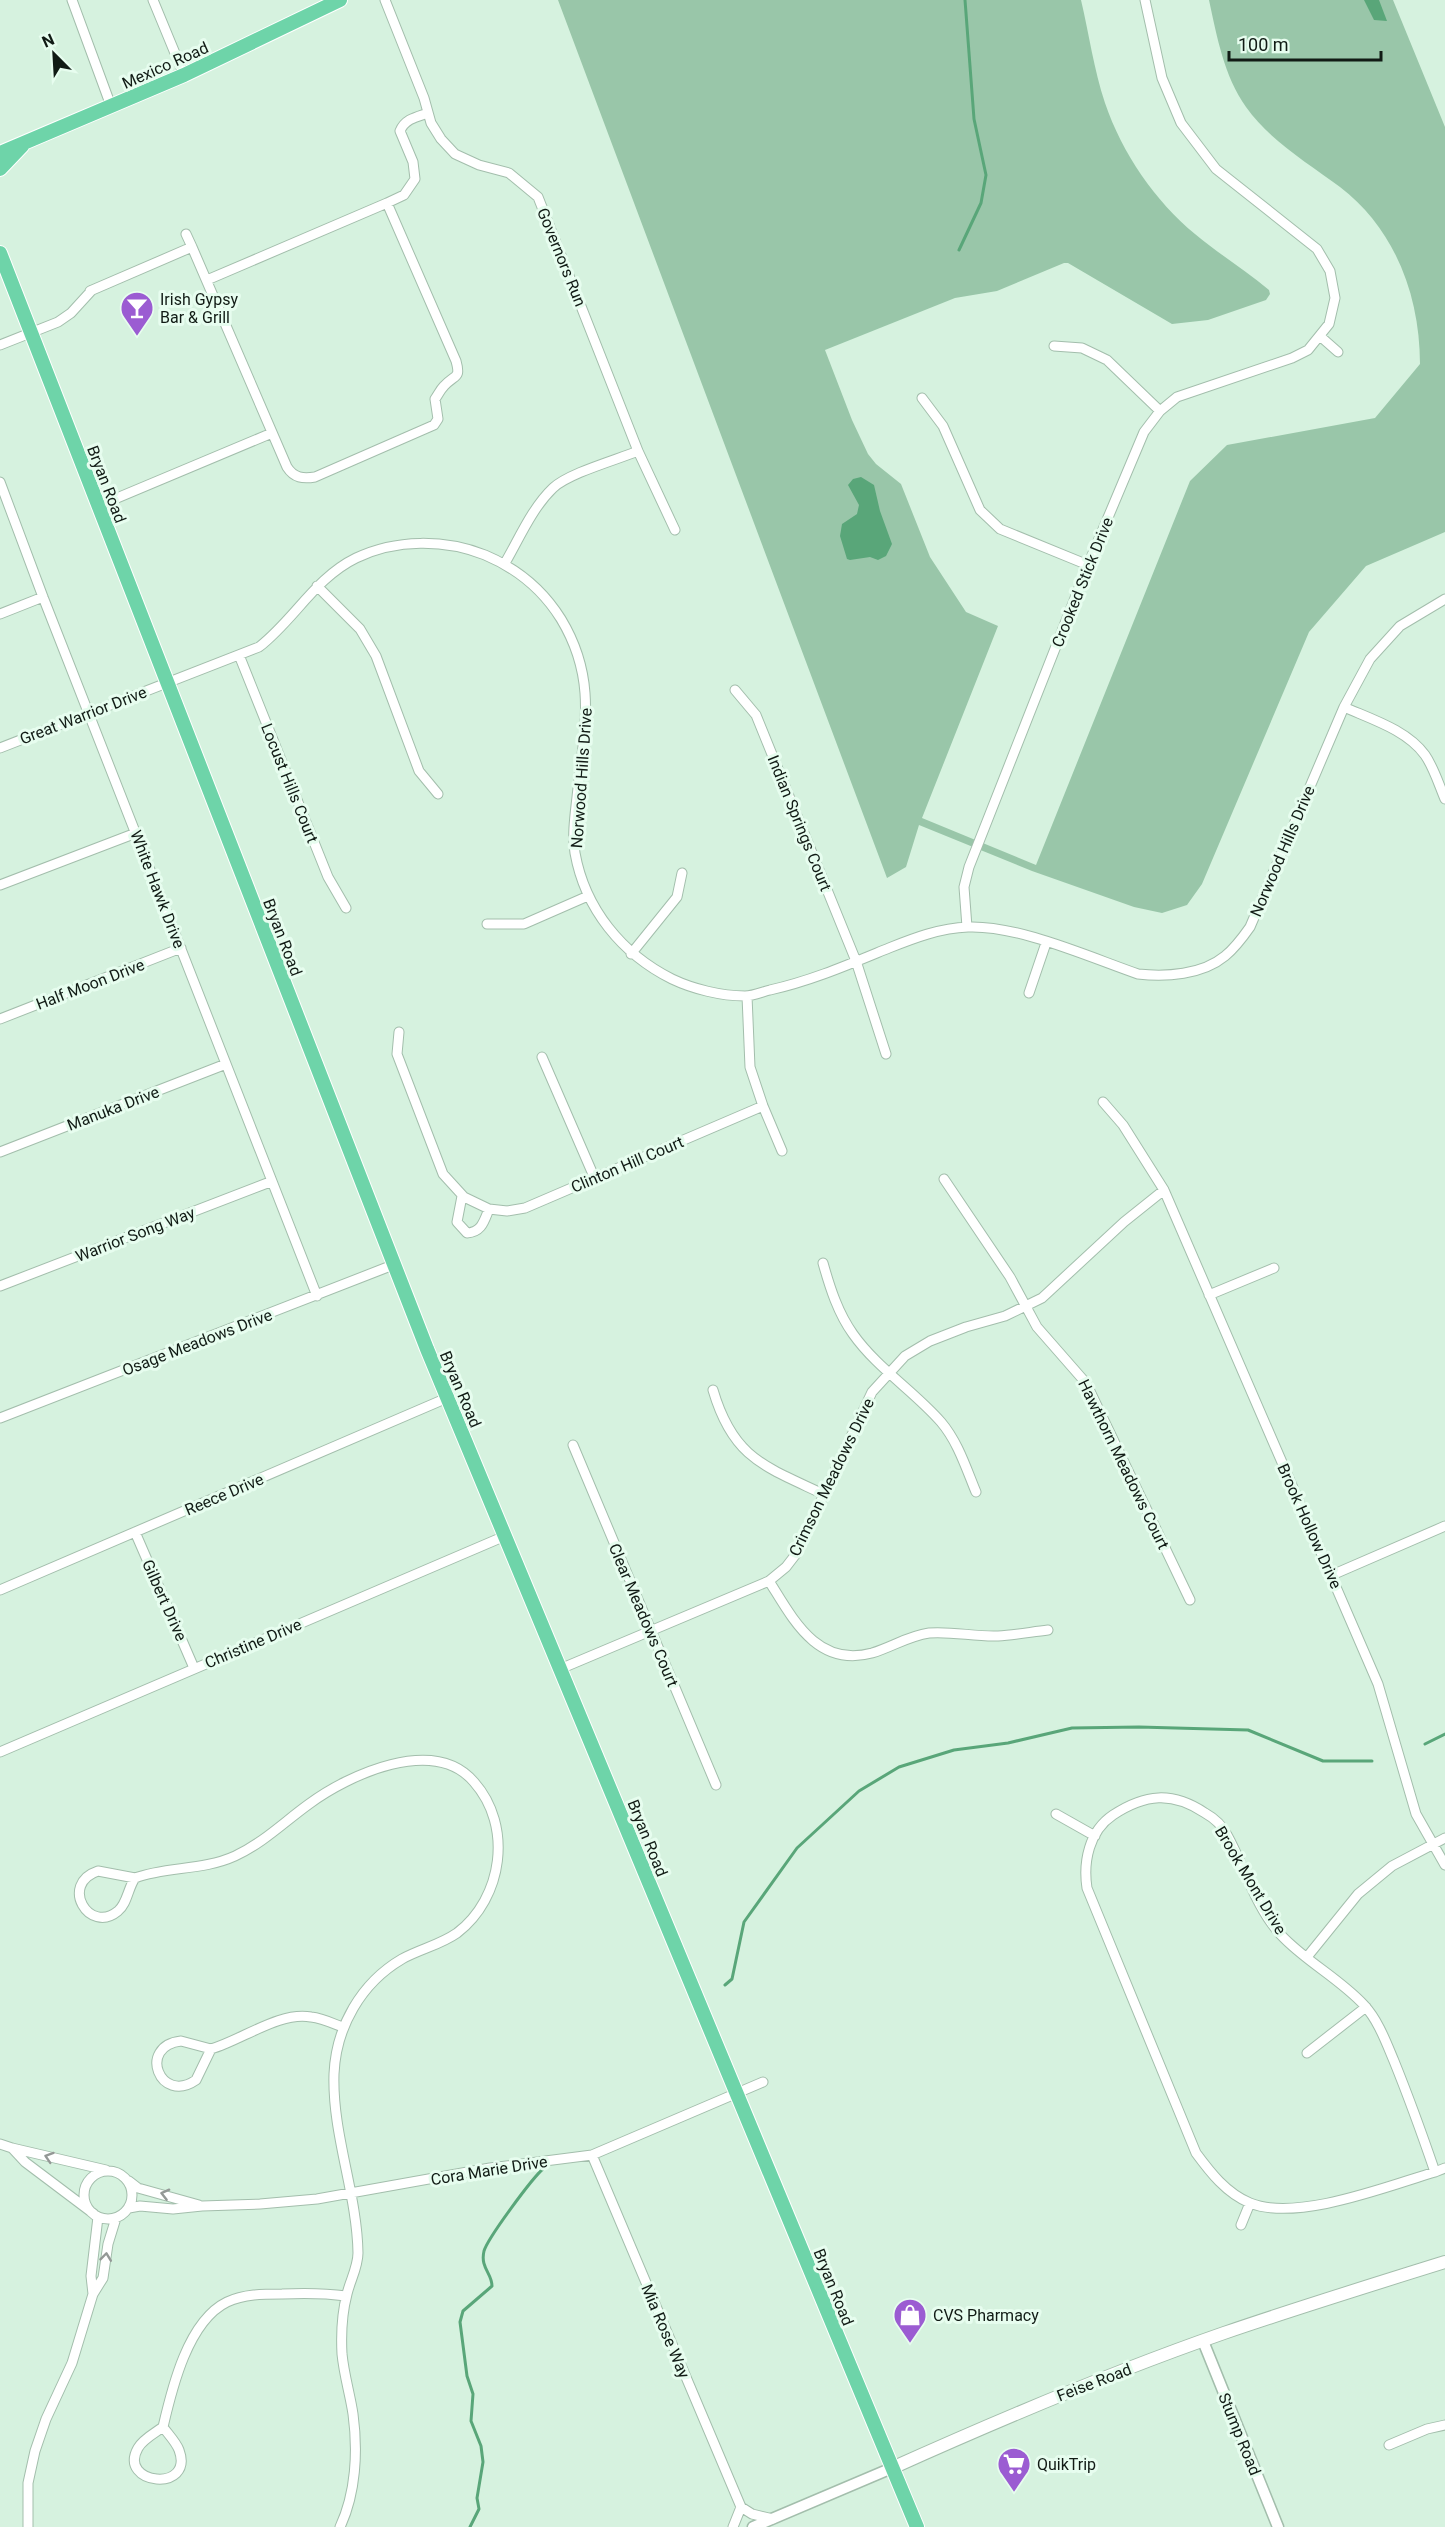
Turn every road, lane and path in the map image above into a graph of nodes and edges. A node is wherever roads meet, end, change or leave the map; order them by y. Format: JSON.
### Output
{"nodes":[{"id":1,"x":72,"y":0,"type":"edge"},
{"id":2,"x":153,"y":0,"type":"edge"},
{"id":3,"x":340,"y":0,"type":"edge"},
{"id":4,"x":385,"y":0,"type":"edge"},
{"id":5,"x":1145,"y":0,"type":"edge"},
{"id":6,"x":184,"y":75,"type":"junction"},
{"id":7,"x":111,"y":106,"type":"junction"},
{"id":8,"x":428,"y":113,"type":"junction"},
{"id":9,"x":25,"y":142,"type":"junction"},
{"id":10,"x":0,"y":153,"type":"edge"},
{"id":11,"x":0,"y":169,"type":"edge"},
{"id":12,"x":387,"y":203,"type":"junction"},
{"id":13,"x":186,"y":234,"type":"dead end"},
{"id":14,"x":192,"y":247,"type":"junction"},
{"id":15,"x":0,"y":253,"type":"edge"},
{"id":16,"x":207,"y":280,"type":"junction"},
{"id":17,"x":30,"y":333,"type":"junction"},
{"id":18,"x":1321,"y":337,"type":"junction"},
{"id":19,"x":0,"y":345,"type":"edge"},
{"id":20,"x":1054,"y":346,"type":"dead end"},
{"id":21,"x":1338,"y":352,"type":"dead end"},
{"id":22,"x":922,"y":398,"type":"dead end"},
{"id":23,"x":1160,"y":411,"type":"junction"},
{"id":24,"x":272,"y":433,"type":"junction"},
{"id":25,"x":638,"y":451,"type":"junction"},
{"id":26,"x":0,"y":482,"type":"edge"},
{"id":27,"x":98,"y":506,"type":"junction"},
{"id":28,"x":675,"y":530,"type":"dead end"},
{"id":29,"x":505,"y":563,"type":"junction"},
{"id":30,"x":1088,"y":565,"type":"junction"},
{"id":31,"x":317,"y":586,"type":"junction"},
{"id":32,"x":43,"y":597,"type":"junction"},
{"id":33,"x":1445,"y":598,"type":"edge"},
{"id":34,"x":0,"y":614,"type":"edge"},
{"id":35,"x":239,"y":656,"type":"junction"},
{"id":36,"x":167,"y":683,"type":"junction"},
{"id":37,"x":735,"y":690,"type":"dead end"},
{"id":38,"x":1344,"y":707,"type":"junction"},
{"id":39,"x":89,"y":713,"type":"junction"},
{"id":40,"x":0,"y":748,"type":"edge"},
{"id":41,"x":438,"y":794,"type":"dead end"},
{"id":42,"x":1445,"y":799,"type":"edge"},
{"id":43,"x":136,"y":833,"type":"junction"},
{"id":44,"x":682,"y":873,"type":"dead end"},
{"id":45,"x":0,"y":885,"type":"edge"},
{"id":46,"x":588,"y":896,"type":"junction"},
{"id":47,"x":346,"y":908,"type":"dead end"},
{"id":48,"x":487,"y":924,"type":"dead end"},
{"id":49,"x":967,"y":927,"type":"junction"},
{"id":50,"x":1046,"y":943,"type":"junction"},
{"id":51,"x":181,"y":948,"type":"junction"},
{"id":52,"x":632,"y":954,"type":"junction"},
{"id":53,"x":856,"y":962,"type":"junction"},
{"id":54,"x":1029,"y":993,"type":"dead end"},
{"id":55,"x":747,"y":996,"type":"junction"},
{"id":56,"x":0,"y":1019,"type":"edge"},
{"id":57,"x":399,"y":1032,"type":"dead end"},
{"id":58,"x":886,"y":1053,"type":"dead end"},
{"id":59,"x":542,"y":1057,"type":"dead end"},
{"id":60,"x":226,"y":1064,"type":"junction"},
{"id":61,"x":1103,"y":1102,"type":"dead end"},
{"id":62,"x":763,"y":1106,"type":"junction"},
{"id":63,"x":782,"y":1151,"type":"dead end"},
{"id":64,"x":0,"y":1152,"type":"edge"},
{"id":65,"x":595,"y":1179,"type":"junction"},
{"id":66,"x":944,"y":1179,"type":"dead end"},
{"id":67,"x":270,"y":1182,"type":"junction"},
{"id":68,"x":1164,"y":1190,"type":"junction"},
{"id":69,"x":462,"y":1196,"type":"junction"},
{"id":70,"x":489,"y":1209,"type":"junction"},
{"id":71,"x":823,"y":1263,"type":"dead end"},
{"id":72,"x":393,"y":1265,"type":"junction"},
{"id":73,"x":1274,"y":1268,"type":"dead end"},
{"id":74,"x":0,"y":1286,"type":"edge"},
{"id":75,"x":1209,"y":1295,"type":"junction"},
{"id":76,"x":316,"y":1296,"type":"junction"},
{"id":77,"x":1026,"y":1307,"type":"junction"},
{"id":78,"x":889,"y":1372,"type":"junction"},
{"id":79,"x":713,"y":1390,"type":"dead end"},
{"id":80,"x":447,"y":1398,"type":"junction"},
{"id":81,"x":0,"y":1418,"type":"edge"},
{"id":82,"x":573,"y":1445,"type":"dead end"},
{"id":83,"x":976,"y":1492,"type":"dead end"},
{"id":84,"x":823,"y":1494,"type":"junction"},
{"id":85,"x":1445,"y":1526,"type":"edge"},
{"id":86,"x":135,"y":1532,"type":"junction"},
{"id":87,"x":505,"y":1536,"type":"junction"},
{"id":88,"x":1332,"y":1575,"type":"junction"},
{"id":89,"x":769,"y":1581,"type":"junction"},
{"id":90,"x":0,"y":1590,"type":"edge"},
{"id":91,"x":1190,"y":1600,"type":"dead end"},
{"id":92,"x":650,"y":1630,"type":"junction"},
{"id":93,"x":1048,"y":1630,"type":"dead end"},
{"id":94,"x":194,"y":1668,"type":"junction"},
{"id":95,"x":560,"y":1669,"type":"junction"},
{"id":96,"x":0,"y":1752,"type":"edge"},
{"id":97,"x":716,"y":1785,"type":"dead end"},
{"id":98,"x":1056,"y":1814,"type":"dead end"},
{"id":99,"x":1095,"y":1836,"type":"junction"},
{"id":100,"x":1445,"y":1838,"type":"edge"},
{"id":101,"x":1432,"y":1844,"type":"junction"},
{"id":102,"x":1445,"y":1865,"type":"edge"},
{"id":103,"x":135,"y":1878,"type":"junction"},
{"id":104,"x":1307,"y":1957,"type":"junction"},
{"id":105,"x":1366,"y":2007,"type":"junction"},
{"id":106,"x":342,"y":2027,"type":"junction"},
{"id":107,"x":211,"y":2049,"type":"junction"},
{"id":108,"x":1307,"y":2053,"type":"dead end"},
{"id":109,"x":763,"y":2082,"type":"dead end"},
{"id":110,"x":736,"y":2094,"type":"junction"},
{"id":111,"x":0,"y":2144,"type":"edge"},
{"id":112,"x":12,"y":2148,"type":"junction"},
{"id":113,"x":592,"y":2155,"type":"junction"},
{"id":114,"x":1445,"y":2169,"type":"edge"},
{"id":115,"x":106,"y":2170,"type":"junction"},
{"id":116,"x":1435,"y":2172,"type":"junction"},
{"id":117,"x":129,"y":2181,"type":"junction"},
{"id":118,"x":352,"y":2192,"type":"junction"},
{"id":119,"x":1250,"y":2203,"type":"junction"},
{"id":120,"x":202,"y":2206,"type":"junction"},
{"id":121,"x":129,"y":2208,"type":"junction"},
{"id":122,"x":96,"y":2216,"type":"junction"},
{"id":123,"x":116,"y":2218,"type":"junction"},
{"id":124,"x":1241,"y":2225,"type":"dead end"},
{"id":125,"x":1445,"y":2262,"type":"edge"},
{"id":126,"x":93,"y":2294,"type":"junction"},
{"id":127,"x":346,"y":2296,"type":"junction"},
{"id":128,"x":1203,"y":2341,"type":"junction"},
{"id":129,"x":1445,"y":2425,"type":"edge"},
{"id":130,"x":163,"y":2427,"type":"junction"},
{"id":131,"x":1389,"y":2445,"type":"dead end"},
{"id":132,"x":892,"y":2468,"type":"junction"},
{"id":133,"x":741,"y":2507,"type":"junction"},
{"id":134,"x":773,"y":2518,"type":"junction"},
{"id":135,"x":28,"y":2527,"type":"edge"},
{"id":136,"x":340,"y":2527,"type":"edge"},
{"id":137,"x":733,"y":2527,"type":"edge"},
{"id":138,"x":753,"y":2527,"type":"edge"},
{"id":139,"x":917,"y":2527,"type":"edge"},
{"id":140,"x":1278,"y":2527,"type":"edge"}],
"edges":[{"from":1,"to":7,"type":"street"},
{"from":2,"to":6,"type":"street"},
{"from":3,"to":6,"type":"main road","name":"Mexico Road"},
{"from":4,"to":8,"type":"street","name":"Governors Run"},
{"from":5,"to":18,"type":"street","name":"Crooked Stick Drive"},
{"from":6,"to":7,"type":"main road","name":"Mexico Road"},
{"from":7,"to":9,"type":"main road","name":"Mexico Road"},
{"from":8,"to":12,"type":"street"},
{"from":8,"to":25,"type":"street","name":"Governors Run"},
{"from":9,"to":10,"type":"main road","name":"Mexico Road"},
{"from":9,"to":11,"type":"main road"},
{"from":12,"to":16,"type":"street"},
{"from":12,"to":24,"type":"street"},
{"from":13,"to":14,"type":"street"},
{"from":14,"to":16,"type":"street"},
{"from":14,"to":17,"type":"street"},
{"from":15,"to":17,"type":"main road","name":"Bryan Road"},
{"from":16,"to":24,"type":"street"},
{"from":17,"to":19,"type":"street"},
{"from":17,"to":27,"type":"main road","name":"Bryan Road"},
{"from":18,"to":21,"type":"street"},
{"from":18,"to":23,"type":"street","name":"Crooked Stick Drive"},
{"from":20,"to":23,"type":"street"},
{"from":22,"to":30,"type":"street"},
{"from":23,"to":30,"type":"street","name":"Crooked Stick Drive"},
{"from":24,"to":27,"type":"street"},
{"from":25,"to":28,"type":"street","name":"Governors Run"},
{"from":25,"to":29,"type":"street"},
{"from":26,"to":32,"type":"street","name":"White Hawk Drive"},
{"from":27,"to":36,"type":"main road","name":"Bryan Road"},
{"from":29,"to":31,"type":"street","name":"Norwood Hills Drive"},
{"from":29,"to":46,"type":"street","name":"Norwood Hills Drive"},
{"from":30,"to":49,"type":"street","name":"Crooked Stick Drive"},
{"from":31,"to":35,"type":"street","name":"Norwood Hills Drive"},
{"from":31,"to":41,"type":"street"},
{"from":32,"to":34,"type":"street"},
{"from":32,"to":39,"type":"street","name":"White Hawk Drive"},
{"from":33,"to":38,"type":"street","name":"Norwood Hills Drive"},
{"from":35,"to":36,"type":"street","name":"Norwood Hills Drive"},
{"from":35,"to":47,"type":"street","name":"Locust Hills Court"},
{"from":36,"to":39,"type":"street","name":"Great Warrior Drive"},
{"from":36,"to":72,"type":"main road","name":"Bryan Road"},
{"from":37,"to":53,"type":"street","name":"Indian Springs Court"},
{"from":38,"to":42,"type":"street"},
{"from":38,"to":50,"type":"street","name":"Norwood Hills Drive"},
{"from":39,"to":40,"type":"street","name":"Great Warrior Drive"},
{"from":39,"to":43,"type":"street","name":"White Hawk Drive"},
{"from":43,"to":45,"type":"street"},
{"from":43,"to":51,"type":"street","name":"White Hawk Drive"},
{"from":44,"to":52,"type":"street"},
{"from":46,"to":48,"type":"street"},
{"from":46,"to":52,"type":"street","name":"Norwood Hills Drive"},
{"from":49,"to":50,"type":"street","name":"Norwood Hills Drive"},
{"from":49,"to":53,"type":"street","name":"Norwood Hills Drive"},
{"from":50,"to":54,"type":"street"},
{"from":51,"to":56,"type":"street","name":"Half Moon Drive"},
{"from":51,"to":60,"type":"street","name":"White Hawk Drive"},
{"from":52,"to":55,"type":"street","name":"Norwood Hills Drive"},
{"from":53,"to":55,"type":"street","name":"Norwood Hills Drive"},
{"from":53,"to":58,"type":"street","name":"Indian Springs Court"},
{"from":55,"to":62,"type":"street"},
{"from":57,"to":69,"type":"street","name":"Clinton Hill Court"},
{"from":59,"to":65,"type":"street"},
{"from":60,"to":64,"type":"street","name":"Manuka Drive"},
{"from":60,"to":67,"type":"street","name":"White Hawk Drive"},
{"from":61,"to":68,"type":"street","name":"Brook Hollow Drive"},
{"from":62,"to":63,"type":"street"},
{"from":62,"to":65,"type":"street","name":"Clinton Hill Court"},
{"from":65,"to":70,"type":"street","name":"Clinton Hill Court"},
{"from":66,"to":77,"type":"street","name":"Hawthorn Meadows Court"},
{"from":67,"to":74,"type":"street","name":"Warrior Song Way"},
{"from":67,"to":76,"type":"street","name":"White Hawk Drive"},
{"from":68,"to":75,"type":"street","name":"Brook Hollow Drive"},
{"from":68,"to":77,"type":"street","name":"Crimson Meadows Drive"},
{"from":69,"to":70,"type":"street","name":"Clinton Hill Court"},
{"from":69,"to":70,"type":"street"},
{"from":71,"to":78,"type":"street"},
{"from":72,"to":76,"type":"street","name":"Osage Meadows Drive"},
{"from":72,"to":80,"type":"main road","name":"Bryan Road"},
{"from":73,"to":75,"type":"street"},
{"from":75,"to":88,"type":"street","name":"Brook Hollow Drive"},
{"from":76,"to":81,"type":"street","name":"Osage Meadows Drive"},
{"from":77,"to":78,"type":"street","name":"Crimson Meadows Drive"},
{"from":77,"to":91,"type":"street","name":"Hawthorn Meadows Court"},
{"from":78,"to":83,"type":"street"},
{"from":78,"to":84,"type":"street","name":"Crimson Meadows Drive"},
{"from":79,"to":84,"type":"street"},
{"from":80,"to":86,"type":"street","name":"Reece Drive"},
{"from":80,"to":87,"type":"main road","name":"Bryan Road"},
{"from":82,"to":92,"type":"street","name":"Clear Meadows Court"},
{"from":84,"to":89,"type":"street","name":"Crimson Meadows Drive"},
{"from":85,"to":88,"type":"street"},
{"from":86,"to":90,"type":"street","name":"Reece Drive"},
{"from":86,"to":94,"type":"street","name":"Gilbert Drive"},
{"from":87,"to":94,"type":"street","name":"Christine Drive"},
{"from":87,"to":95,"type":"main road","name":"Bryan Road"},
{"from":88,"to":101,"type":"street","name":"Brook Hollow Drive"},
{"from":89,"to":92,"type":"street","name":"Crimson Meadows Drive"},
{"from":89,"to":93,"type":"street"},
{"from":92,"to":95,"type":"street","name":"Crimson Meadows Drive"},
{"from":92,"to":97,"type":"street","name":"Clear Meadows Court"},
{"from":94,"to":96,"type":"street","name":"Christine Drive"},
{"from":95,"to":110,"type":"main road","name":"Bryan Road"},
{"from":98,"to":99,"type":"street"},
{"from":99,"to":104,"type":"street","name":"Brook Mont Drive"},
{"from":99,"to":119,"type":"street","name":"Brook Mont Drive"},
{"from":100,"to":101,"type":"street"},
{"from":101,"to":102,"type":"street","name":"Brook Hollow Drive"},
{"from":101,"to":104,"type":"street"},
{"from":103,"to":103,"type":"street"},
{"from":103,"to":106,"type":"street"},
{"from":104,"to":105,"type":"street","name":"Brook Mont Drive"},
{"from":105,"to":108,"type":"street"},
{"from":105,"to":116,"type":"street","name":"Brook Mont Drive"},
{"from":106,"to":107,"type":"street"},
{"from":106,"to":118,"type":"street"},
{"from":107,"to":107,"type":"street"},
{"from":109,"to":110,"type":"street","name":"Cora Marie Drive"},
{"from":110,"to":113,"type":"street","name":"Cora Marie Drive"},
{"from":110,"to":132,"type":"main road","name":"Bryan Road"},
{"from":111,"to":112,"type":"street"},
{"from":115,"to":112,"type":"street","one_way":true},
{"from":112,"to":122,"type":"street"},
{"from":113,"to":118,"type":"street","name":"Cora Marie Drive"},
{"from":113,"to":133,"type":"street","name":"Mia Rose Way"},
{"from":114,"to":116,"type":"street","name":"Brook Mont Drive"},
{"from":115,"to":117,"type":"street"},
{"from":115,"to":122,"type":"street"},
{"from":116,"to":119,"type":"street","name":"Brook Mont Drive"},
{"from":120,"to":117,"type":"street","name":"Cora Marie Drive","one_way":true},
{"from":117,"to":121,"type":"street"},
{"from":118,"to":120,"type":"street","name":"Cora Marie Drive"},
{"from":118,"to":127,"type":"street"},
{"from":119,"to":124,"type":"street"},
{"from":120,"to":121,"type":"street","name":"Cora Marie Drive"},
{"from":121,"to":123,"type":"street"},
{"from":122,"to":123,"type":"street"},
{"from":122,"to":126,"type":"street"},
{"from":126,"to":123,"type":"street","one_way":true},
{"from":125,"to":128,"type":"main road","name":"Feise Road"},
{"from":126,"to":135,"type":"street"},
{"from":127,"to":130,"type":"street"},
{"from":127,"to":136,"type":"street"},
{"from":128,"to":132,"type":"main road","name":"Feise Road"},
{"from":128,"to":140,"type":"street","name":"Stump Road"},
{"from":129,"to":131,"type":"street"},
{"from":130,"to":130,"type":"street"},
{"from":132,"to":134,"type":"street","name":"Feise Road"},
{"from":132,"to":139,"type":"main road","name":"Bryan Road"},
{"from":133,"to":134,"type":"street"},
{"from":133,"to":137,"type":"street"},
{"from":134,"to":138,"type":"street","name":"Feise Road"}]}
